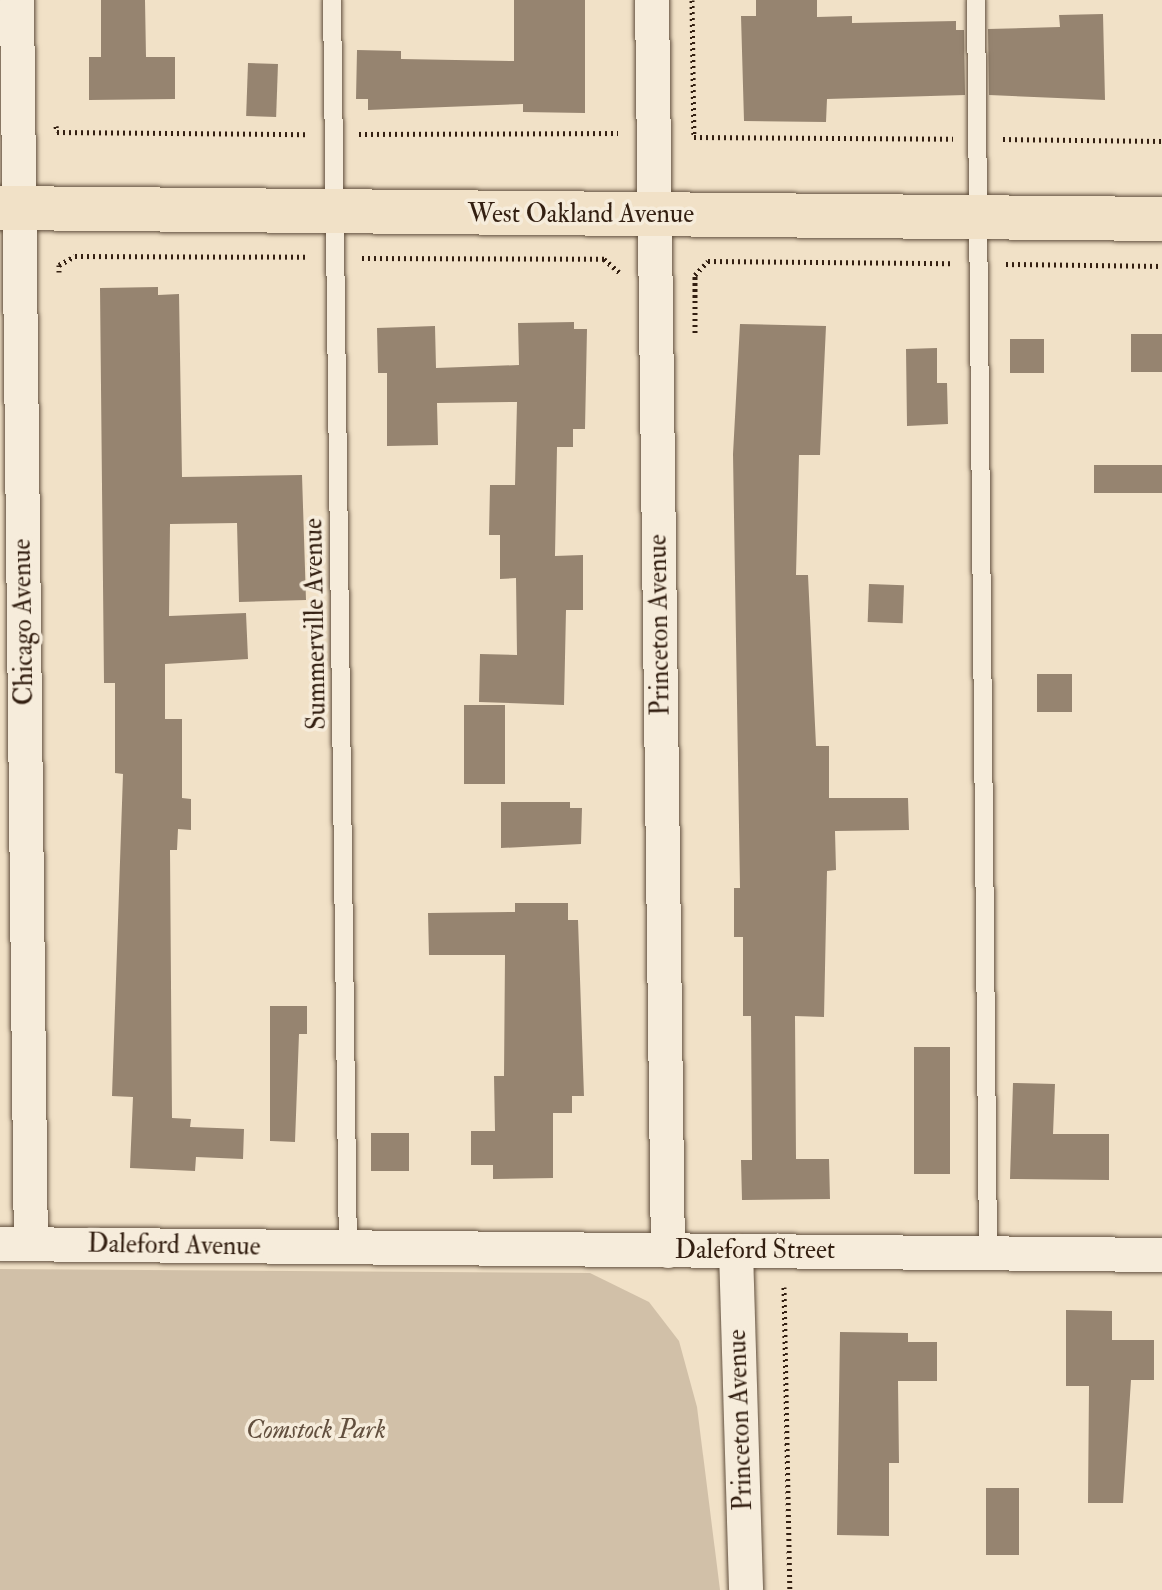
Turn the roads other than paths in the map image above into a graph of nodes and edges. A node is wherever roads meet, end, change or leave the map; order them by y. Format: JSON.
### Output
{"nodes":[{"id":1,"x":17,"y":0,"type":"edge"},
{"id":2,"x":332,"y":0,"type":"edge"},
{"id":3,"x":652,"y":0,"type":"edge"},
{"id":4,"x":976,"y":0,"type":"edge"},
{"id":5,"x":10,"y":209,"type":"edge"},
{"id":6,"x":338,"y":214,"type":"junction"},
{"id":7,"x":655,"y":215,"type":"junction"},
{"id":8,"x":980,"y":215,"type":"junction"},
{"id":9,"x":1162,"y":219,"type":"edge"},
{"id":10,"x":16,"y":1244,"type":"edge"},
{"id":11,"x":348,"y":1248,"type":"junction"},
{"id":12,"x":668,"y":1251,"type":"junction"},
{"id":13,"x":736,"y":1251,"type":"junction"},
{"id":14,"x":988,"y":1252,"type":"junction"},
{"id":15,"x":1162,"y":1255,"type":"edge"},
{"id":16,"x":746,"y":1590,"type":"edge"}],
"edges":[{"from":1,"to":5,"type":"street","name":"Chicago Avenue"},
{"from":2,"to":6,"type":"lane","name":"Summerville Avenue"},
{"from":3,"to":7,"type":"street","name":"Princeton Avenue"},
{"from":4,"to":8,"type":"lane"},
{"from":5,"to":6,"type":"main road","name":"West Oakland Avenue"},
{"from":5,"to":10,"type":"street","name":"Chicago Avenue"},
{"from":6,"to":7,"type":"main road","name":"West Oakland Avenue"},
{"from":6,"to":11,"type":"lane","name":"Summerville Avenue"},
{"from":7,"to":8,"type":"main road","name":"West Oakland Avenue"},
{"from":7,"to":12,"type":"street","name":"Princeton Avenue"},
{"from":8,"to":9,"type":"main road","name":"West Oakland Avenue"},
{"from":8,"to":14,"type":"lane"},
{"from":10,"to":11,"type":"street","name":"Daleford Avenue"},
{"from":11,"to":12,"type":"street","name":"Daleford Street"},
{"from":12,"to":13,"type":"street","name":"Daleford Street"},
{"from":13,"to":14,"type":"street","name":"Daleford Street"},
{"from":13,"to":16,"type":"street","name":"Princeton Avenue"},
{"from":14,"to":15,"type":"street","name":"Daleford Street"}]}
